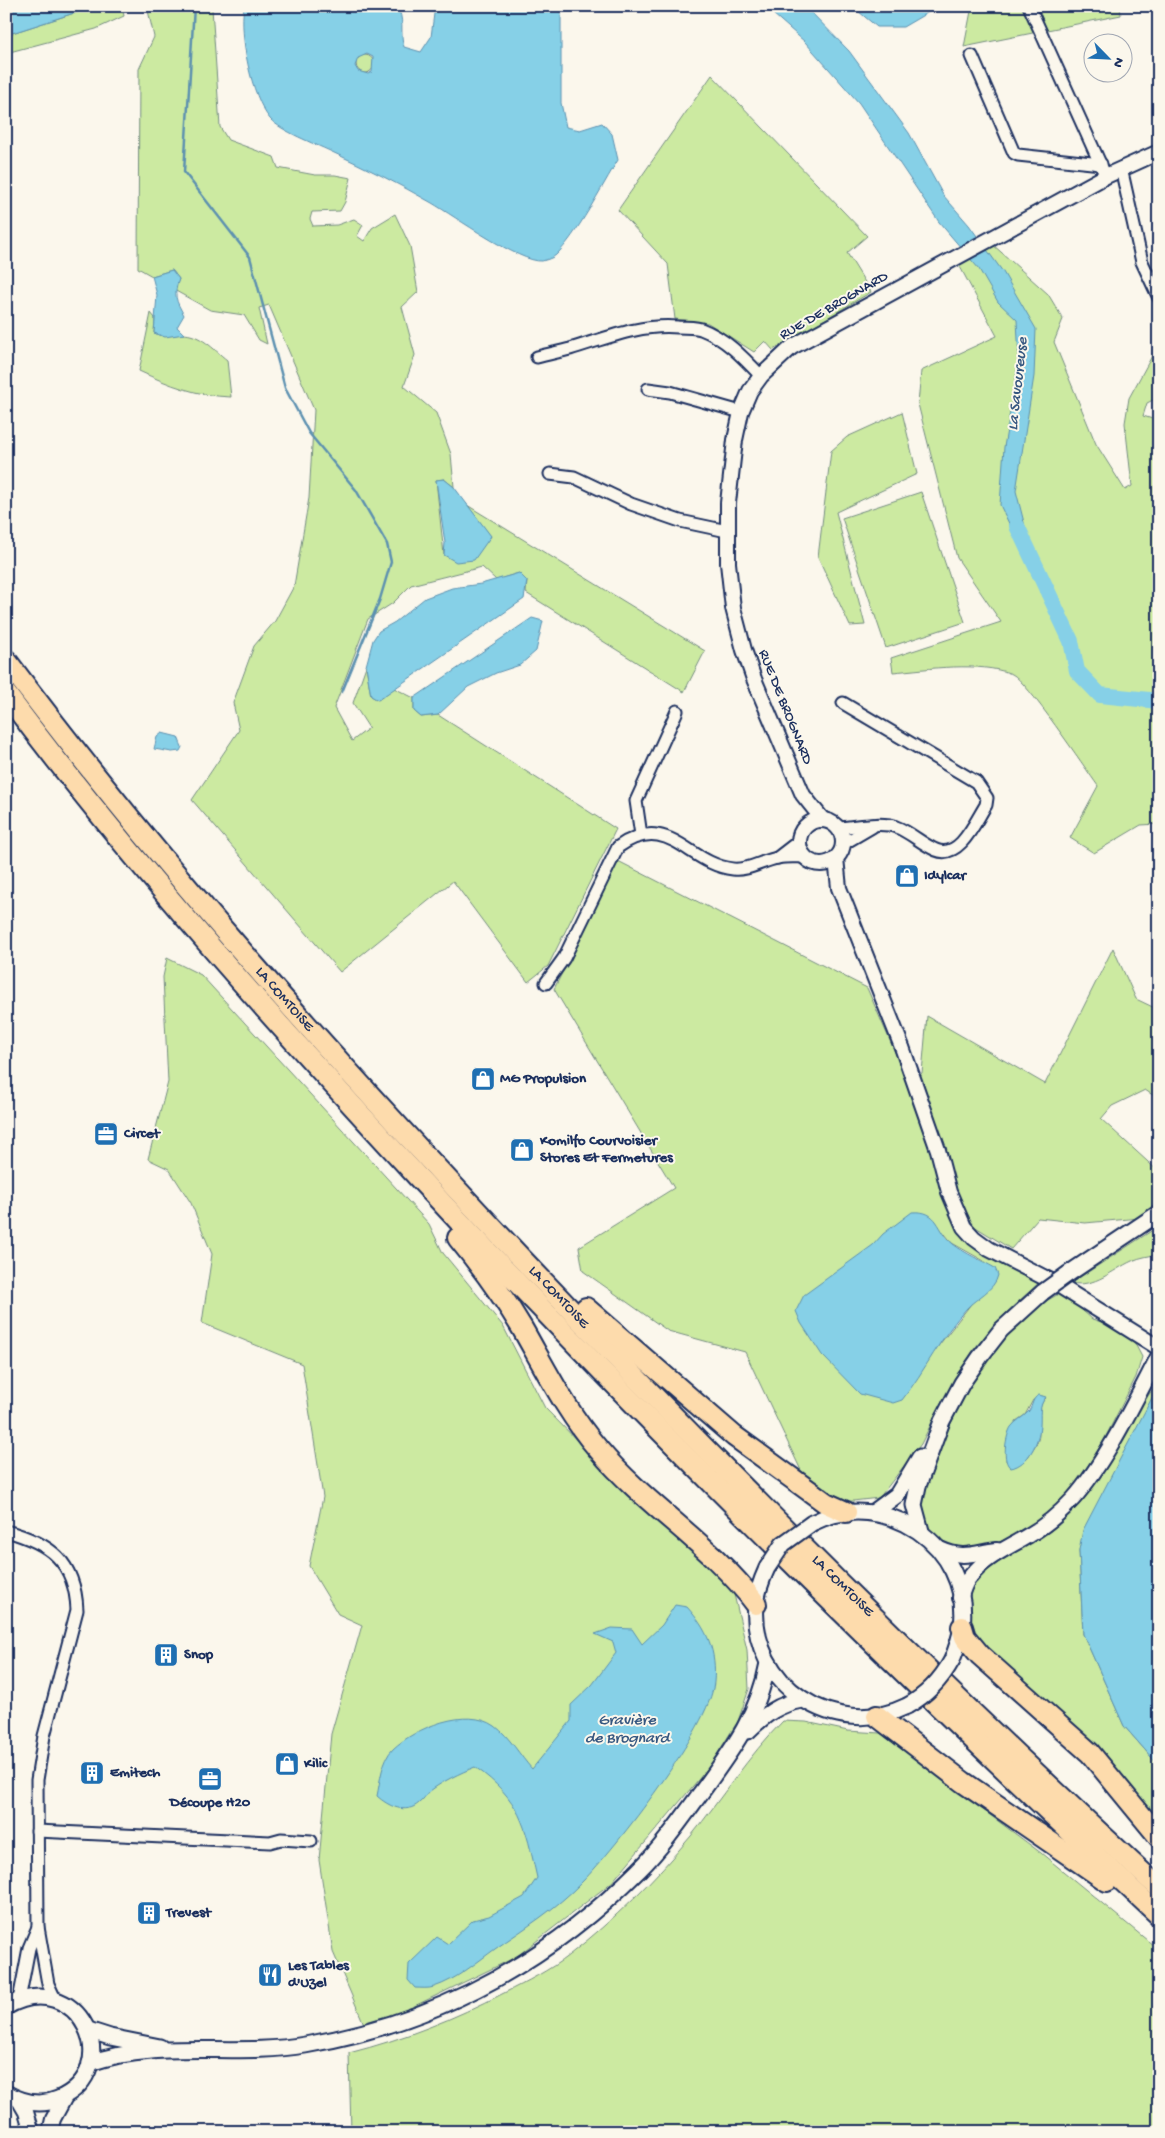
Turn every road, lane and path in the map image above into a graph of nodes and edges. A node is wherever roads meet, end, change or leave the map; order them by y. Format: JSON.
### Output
{"nodes":[{"id":1,"x":1029,"y":6,"type":"edge"},
{"id":2,"x":972,"y":56,"type":"dead end"},
{"id":3,"x":1159,"y":152,"type":"edge"},
{"id":4,"x":1121,"y":168,"type":"junction"},
{"id":5,"x":1103,"y":170,"type":"junction"},
{"id":6,"x":1159,"y":298,"type":"edge"},
{"id":7,"x":537,"y":357,"type":"dead end"},
{"id":8,"x":761,"y":376,"type":"junction"},
{"id":9,"x":648,"y":388,"type":"dead end"},
{"id":10,"x":741,"y":412,"type":"junction"},
{"id":11,"x":550,"y":474,"type":"dead end"},
{"id":12,"x":727,"y":532,"type":"junction"},
{"id":13,"x":6,"y":660,"type":"edge"},
{"id":14,"x":6,"y":694,"type":"edge"},
{"id":15,"x":843,"y":702,"type":"dead end"},
{"id":16,"x":677,"y":712,"type":"dead end"},
{"id":17,"x":803,"y":795,"type":"junction"},
{"id":18,"x":823,"y":820,"type":"junction"},
{"id":19,"x":806,"y":826,"type":"junction"},
{"id":20,"x":873,"y":826,"type":"junction"},
{"id":21,"x":838,"y":828,"type":"junction"},
{"id":22,"x":641,"y":835,"type":"junction"},
{"id":23,"x":799,"y":840,"type":"junction"},
{"id":24,"x":843,"y":844,"type":"junction"},
{"id":25,"x":805,"y":857,"type":"junction"},
{"id":26,"x":777,"y":858,"type":"junction"},
{"id":27,"x":836,"y":858,"type":"junction"},
{"id":28,"x":818,"y":864,"type":"junction"},
{"id":29,"x":839,"y":888,"type":"junction"},
{"id":30,"x":546,"y":983,"type":"dead end"},
{"id":31,"x":390,"y":1147,"type":"junction"},
{"id":32,"x":476,"y":1209,"type":"junction"},
{"id":33,"x":1159,"y":1214,"type":"edge"},
{"id":34,"x":1159,"y":1348,"type":"edge"},
{"id":35,"x":1159,"y":1355,"type":"edge"},
{"id":36,"x":938,"y":1431,"type":"junction"},
{"id":37,"x":846,"y":1512,"type":"junction"},
{"id":38,"x":874,"y":1512,"type":"junction"},
{"id":39,"x":6,"y":1531,"type":"edge"},
{"id":40,"x":921,"y":1531,"type":"junction"},
{"id":41,"x":940,"y":1549,"type":"junction"},
{"id":42,"x":1000,"y":1550,"type":"junction"},
{"id":43,"x":960,"y":1598,"type":"junction"},
{"id":44,"x":756,"y":1604,"type":"junction"},
{"id":45,"x":962,"y":1627,"type":"junction"},
{"id":46,"x":768,"y":1663,"type":"junction"},
{"id":47,"x":802,"y":1700,"type":"junction"},
{"id":48,"x":877,"y":1716,"type":"junction"},
{"id":49,"x":741,"y":1738,"type":"junction"},
{"id":50,"x":37,"y":1831,"type":"junction"},
{"id":51,"x":1159,"y":1837,"type":"edge"},
{"id":52,"x":311,"y":1841,"type":"dead end"},
{"id":53,"x":1159,"y":1888,"type":"edge"},
{"id":54,"x":1159,"y":1916,"type":"edge"},
{"id":55,"x":38,"y":1927,"type":"junction"},
{"id":56,"x":55,"y":1999,"type":"junction"},
{"id":57,"x":12,"y":2003,"type":"edge"},
{"id":58,"x":88,"y":2030,"type":"junction"},
{"id":59,"x":173,"y":2050,"type":"junction"},
{"id":60,"x":90,"y":2063,"type":"junction"},
{"id":61,"x":66,"y":2095,"type":"junction"},
{"id":62,"x":12,"y":2096,"type":"edge"},
{"id":63,"x":32,"y":2132,"type":"edge"},
{"id":64,"x":50,"y":2132,"type":"edge"}],
"edges":[{"from":1,"to":5,"type":"street"},
{"from":2,"to":5,"type":"street"},
{"from":3,"to":4,"type":"street","name":"RUE DE BROGNARD"},
{"from":4,"to":5,"type":"street","name":"RUE DE BROGNARD"},
{"from":4,"to":6,"type":"street"},
{"from":5,"to":8,"type":"street","name":"RUE DE BROGNARD"},
{"from":7,"to":8,"type":"street"},
{"from":8,"to":10,"type":"street","name":"RUE DE BROGNARD"},
{"from":9,"to":10,"type":"street"},
{"from":10,"to":12,"type":"street","name":"RUE DE BROGNARD"},
{"from":11,"to":12,"type":"street"},
{"from":12,"to":17,"type":"street","name":"RUE DE BROGNARD"},
{"from":13,"to":32,"type":"highway","name":"LA COMTOISE"},
{"from":14,"to":31,"type":"highway","name":"LA COMTOISE"},
{"from":15,"to":20,"type":"street"},
{"from":16,"to":22,"type":"street"},
{"from":17,"to":18,"type":"street","name":"RUE DE BROGNARD"},
{"from":17,"to":19,"type":"street","name":"RUE DE BROGNARD"},
{"from":18,"to":19,"type":"street"},
{"from":18,"to":21,"type":"street"},
{"from":19,"to":23,"type":"street"},
{"from":20,"to":21,"type":"street"},
{"from":20,"to":24,"type":"street"},
{"from":21,"to":24,"type":"street"},
{"from":22,"to":26,"type":"street"},
{"from":22,"to":30,"type":"street"},
{"from":23,"to":25,"type":"street"},
{"from":23,"to":26,"type":"street"},
{"from":24,"to":27,"type":"street"},
{"from":25,"to":26,"type":"street"},
{"from":25,"to":28,"type":"street"},
{"from":27,"to":28,"type":"street"},
{"from":27,"to":29,"type":"street"},
{"from":28,"to":29,"type":"street"},
{"from":29,"to":34,"type":"street"},
{"from":31,"to":44,"type":"highway"},
{"from":31,"to":54,"type":"highway","name":"LA COMTOISE"},
{"from":32,"to":37,"type":"highway"},
{"from":32,"to":53,"type":"highway","name":"LA COMTOISE"},
{"from":33,"to":36,"type":"main road","bridge":true},
{"from":35,"to":42,"type":"street"},
{"from":36,"to":38,"type":"main road"},
{"from":36,"to":40,"type":"main road"},
{"from":37,"to":38,"type":"main road"},
{"from":37,"to":44,"type":"main road","bridge":true},
{"from":38,"to":40,"type":"main road"},
{"from":39,"to":50,"type":"street"},
{"from":40,"to":41,"type":"main road"},
{"from":41,"to":42,"type":"street"},
{"from":41,"to":43,"type":"main road"},
{"from":42,"to":43,"type":"street"},
{"from":43,"to":45,"type":"main road"},
{"from":44,"to":46,"type":"main road"},
{"from":45,"to":48,"type":"main road","bridge":true},
{"from":45,"to":51,"type":"highway"},
{"from":46,"to":47,"type":"main road"},
{"from":46,"to":49,"type":"main road"},
{"from":47,"to":48,"type":"main road"},
{"from":47,"to":49,"type":"main road"},
{"from":48,"to":54,"type":"highway"},
{"from":49,"to":59,"type":"main road"},
{"from":50,"to":52,"type":"street"},
{"from":50,"to":55,"type":"street"},
{"from":55,"to":56,"type":"street"},
{"from":55,"to":57,"type":"street"},
{"from":56,"to":57,"type":"main road"},
{"from":56,"to":58,"type":"main road"},
{"from":58,"to":59,"type":"main road"},
{"from":58,"to":60,"type":"main road"},
{"from":59,"to":60,"type":"main road"},
{"from":60,"to":61,"type":"main road"},
{"from":61,"to":62,"type":"main road"},
{"from":61,"to":64,"type":"street"},
{"from":62,"to":63,"type":"street"}]}
